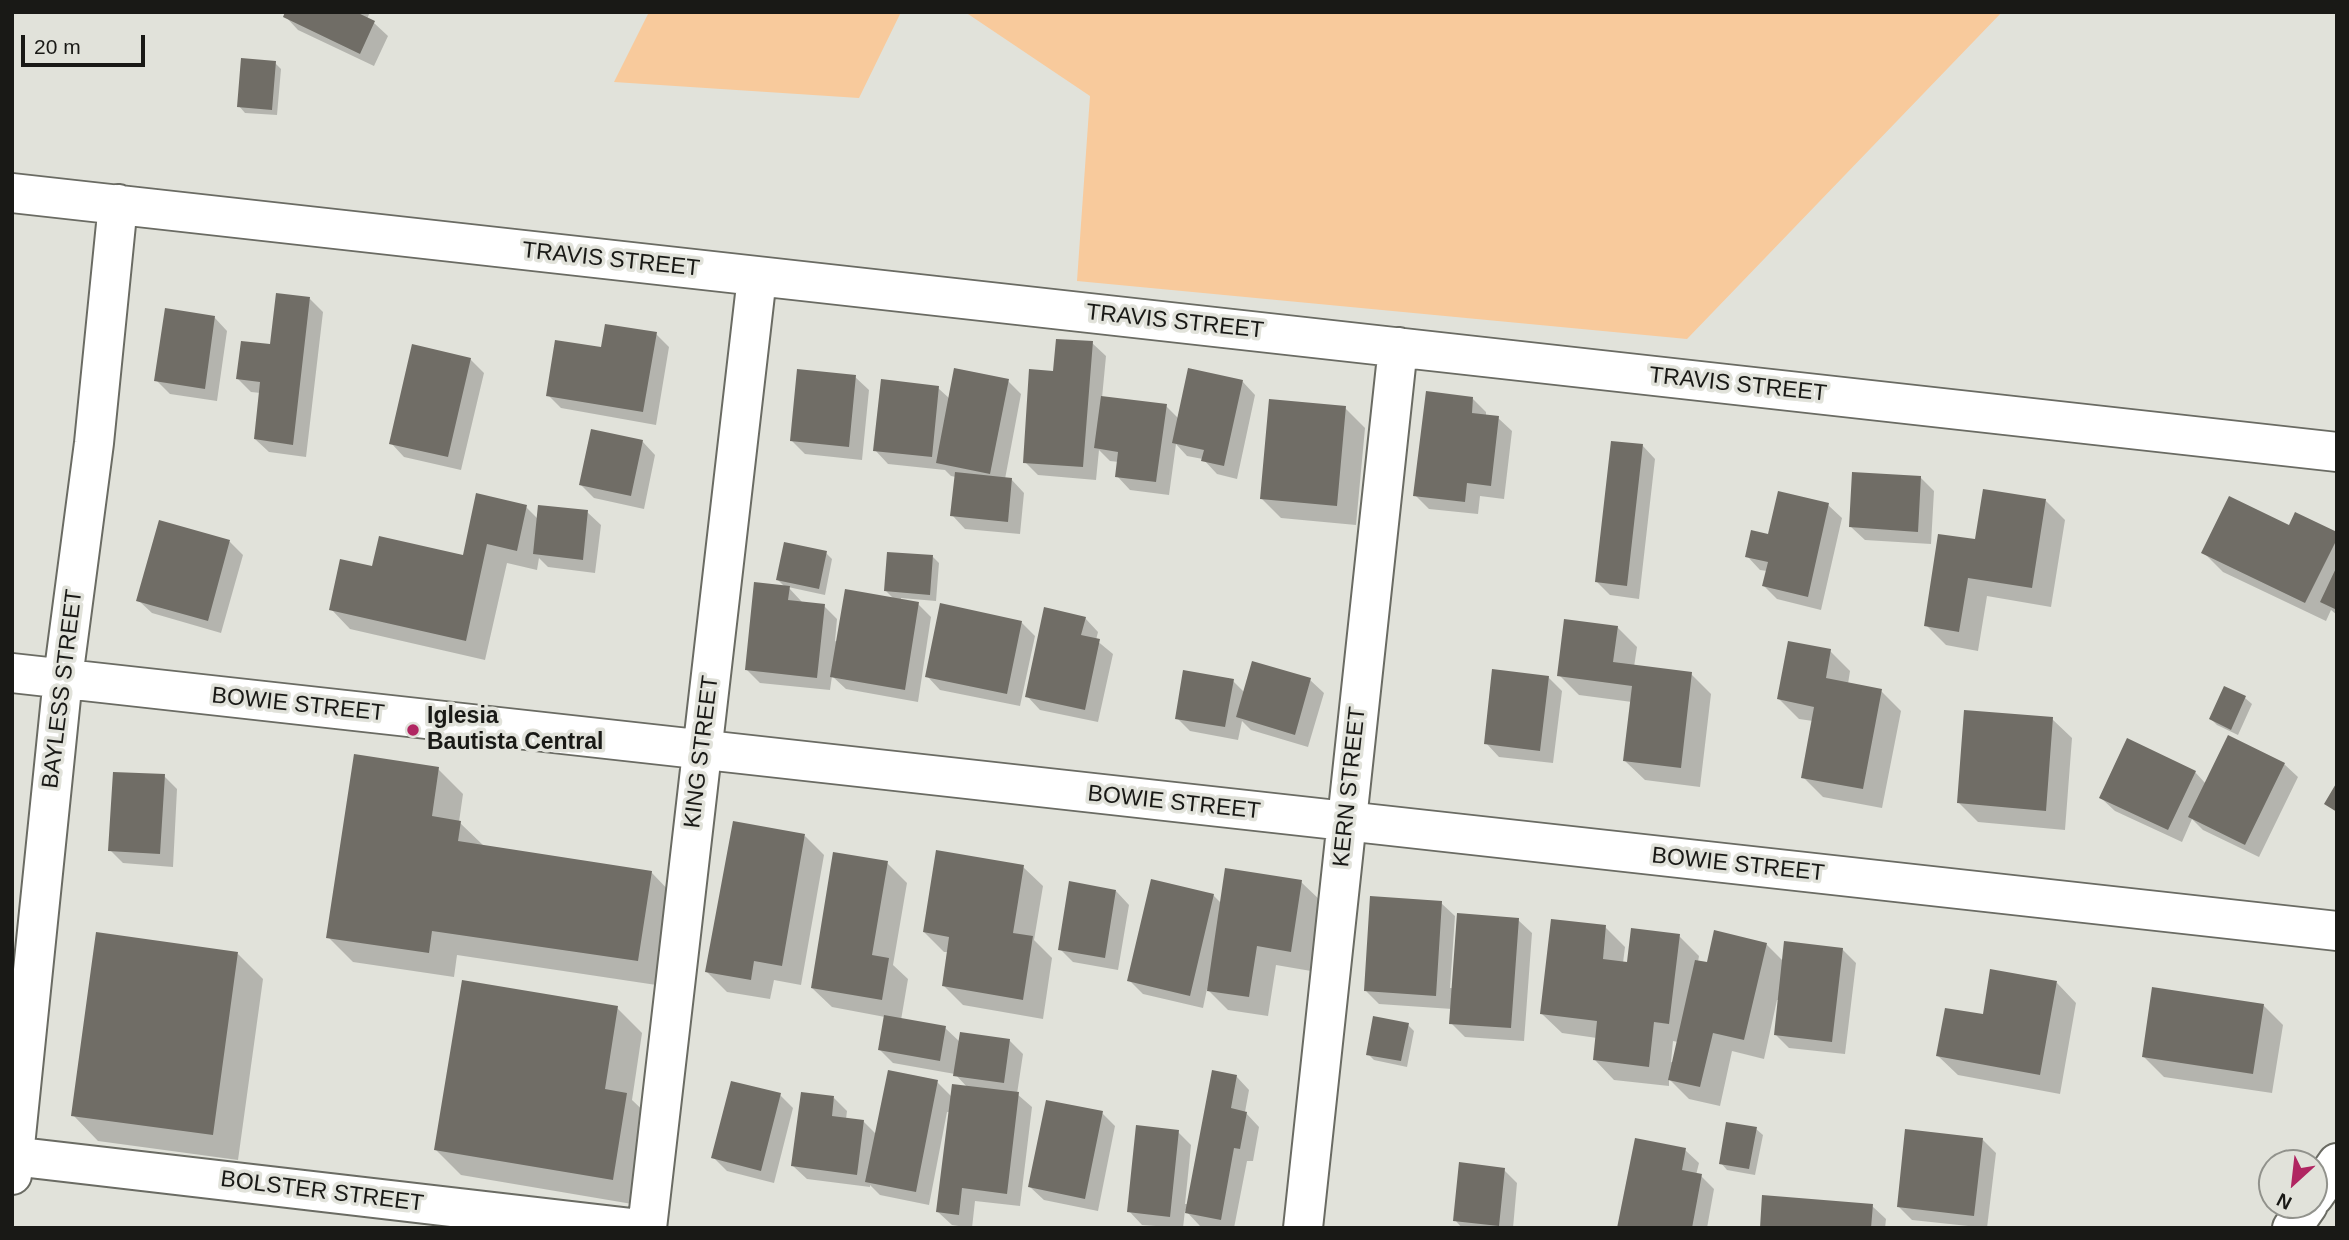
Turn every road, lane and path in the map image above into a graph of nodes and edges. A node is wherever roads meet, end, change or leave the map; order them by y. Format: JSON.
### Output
{"nodes":[{"id":1,"x":12,"y":193,"type":"edge"},
{"id":2,"x":118,"y":204,"type":"junction"},
{"id":3,"x":757,"y":277,"type":"junction"},
{"id":4,"x":1398,"y":347,"type":"junction"},
{"id":5,"x":2337,"y":452,"type":"edge"},
{"id":6,"x":12,"y":673,"type":"edge"},
{"id":7,"x":63,"y":678,"type":"junction"},
{"id":8,"x":703,"y":750,"type":"junction"},
{"id":9,"x":1346,"y":822,"type":"junction"},
{"id":10,"x":2337,"y":931,"type":"edge"},
{"id":11,"x":13,"y":1163,"type":"edge"},
{"id":12,"x":632,"y":1228,"type":"edge"},
{"id":13,"x":647,"y":1228,"type":"edge"},
{"id":14,"x":1303,"y":1228,"type":"edge"}],
"edges":[{"from":1,"to":2,"type":"street","name":"TRAVIS STREET"},
{"from":2,"to":3,"type":"street","name":"TRAVIS STREET"},
{"from":2,"to":7,"type":"street","name":"BAYLESS STREET"},
{"from":3,"to":4,"type":"street","name":"TRAVIS STREET"},
{"from":3,"to":8,"type":"street","name":"KING STREET"},
{"from":4,"to":5,"type":"street","name":"TRAVIS STREET"},
{"from":4,"to":9,"type":"street","name":"KERN STREET"},
{"from":6,"to":7,"type":"street","name":"BOWIE STREET"},
{"from":7,"to":8,"type":"street","name":"BOWIE STREET"},
{"from":7,"to":11,"type":"street","name":"BAYLESS STREET"},
{"from":8,"to":9,"type":"street","name":"BOWIE STREET"},
{"from":8,"to":13,"type":"street","name":"KING STREET"},
{"from":9,"to":10,"type":"street","name":"BOWIE STREET"},
{"from":9,"to":14,"type":"street","name":"KERN STREET"},
{"from":11,"to":12,"type":"street","name":"BOLSTER STREET"}]}
